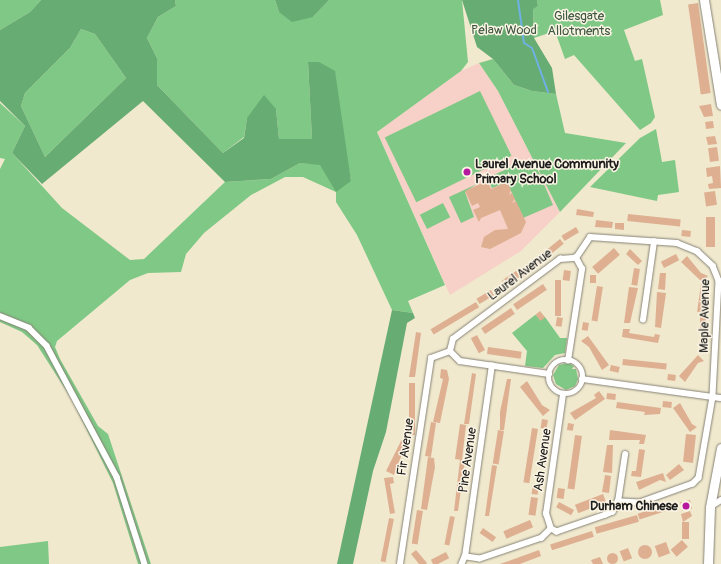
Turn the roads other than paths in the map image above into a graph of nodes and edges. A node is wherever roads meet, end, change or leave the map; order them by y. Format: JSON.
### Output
{"nodes":[{"id":1,"x":704,"y":0,"type":"edge"},
{"id":2,"x":721,"y":99,"type":"edge"},
{"id":3,"x":654,"y":242,"type":"junction"},
{"id":4,"x":576,"y":258,"type":"junction"},
{"id":5,"x":0,"y":316,"type":"edge"},
{"id":6,"x":643,"y":320,"type":"dead end"},
{"id":7,"x":450,"y":349,"type":"junction"},
{"id":8,"x":568,"y":360,"type":"junction"},
{"id":9,"x":492,"y":366,"type":"junction"},
{"id":10,"x":549,"y":374,"type":"junction"},
{"id":11,"x":582,"y":379,"type":"junction"},
{"id":12,"x":564,"y":394,"type":"junction"},
{"id":13,"x":713,"y":398,"type":"junction"},
{"id":14,"x":721,"y":398,"type":"edge"},
{"id":15,"x":721,"y":448,"type":"edge"},
{"id":16,"x":625,"y":455,"type":"dead end"},
{"id":17,"x":721,"y":500,"type":"edge"},
{"id":18,"x":618,"y":502,"type":"junction"},
{"id":19,"x":710,"y":507,"type":"junction"},
{"id":20,"x":551,"y":529,"type":"junction"},
{"id":21,"x":465,"y":557,"type":"junction"},
{"id":22,"x":145,"y":564,"type":"edge"},
{"id":23,"x":400,"y":564,"type":"edge"},
{"id":24,"x":462,"y":564,"type":"edge"},
{"id":25,"x":708,"y":564,"type":"edge"}],
"edges":[{"from":1,"to":2,"type":"main road"},
{"from":3,"to":4,"type":"street"},
{"from":3,"to":6,"type":"street"},
{"from":3,"to":13,"type":"street","name":"Maple Avenue"},
{"from":4,"to":7,"type":"street","name":"Laurel Avenue"},
{"from":4,"to":8,"type":"street"},
{"from":5,"to":22,"type":"street"},
{"from":7,"to":9,"type":"street"},
{"from":7,"to":23,"type":"street","name":"Fir Avenue"},
{"from":8,"to":10,"type":"street"},
{"from":8,"to":11,"type":"street"},
{"from":9,"to":10,"type":"street"},
{"from":9,"to":21,"type":"street","name":"Pine Avenue"},
{"from":10,"to":12,"type":"street"},
{"from":11,"to":12,"type":"street"},
{"from":11,"to":13,"type":"street"},
{"from":12,"to":20,"type":"street","name":"Ash Avenue"},
{"from":13,"to":14,"type":"street"},
{"from":13,"to":18,"type":"street","name":"Maple Avenue"},
{"from":15,"to":19,"type":"main road"},
{"from":16,"to":18,"type":"street"},
{"from":17,"to":19,"type":"street"},
{"from":18,"to":20,"type":"street"},
{"from":19,"to":25,"type":"main road"},
{"from":20,"to":21,"type":"street"},
{"from":21,"to":24,"type":"street","name":"Pine Avenue"}]}
